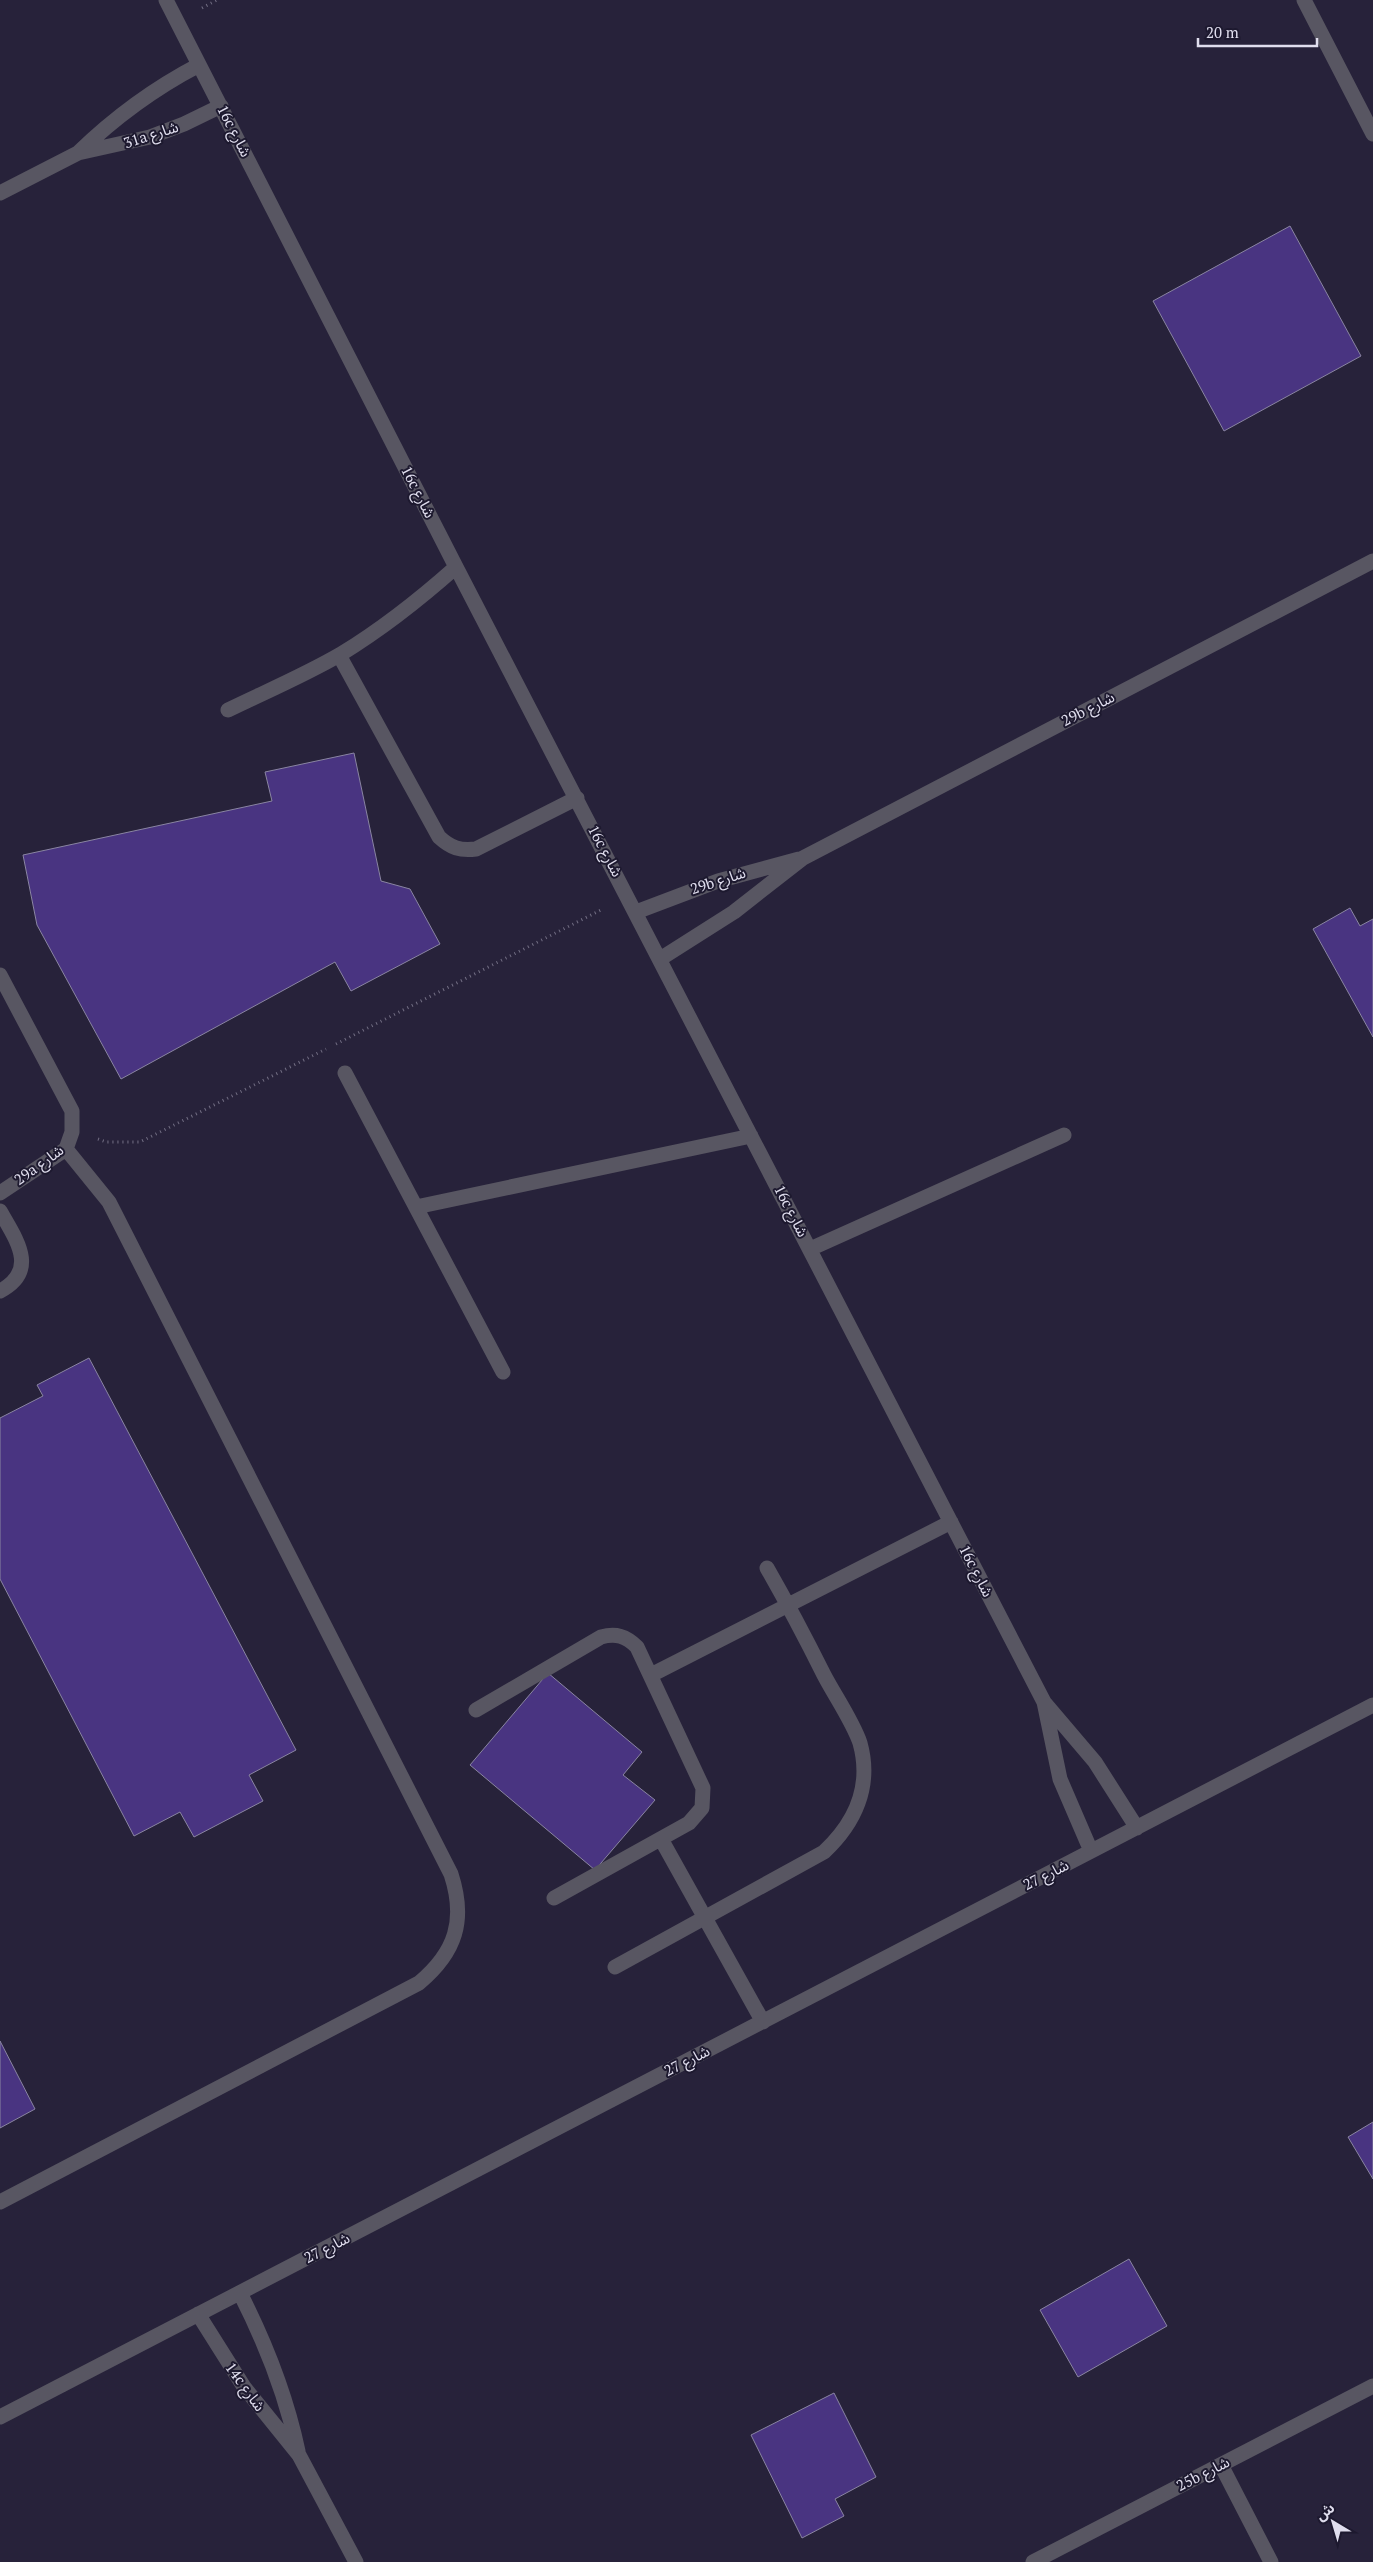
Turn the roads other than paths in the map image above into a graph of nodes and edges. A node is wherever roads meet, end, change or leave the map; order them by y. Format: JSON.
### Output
{"nodes":[{"id":1,"x":166,"y":0,"type":"edge"},
{"id":2,"x":1304,"y":0,"type":"edge"},
{"id":3,"x":199,"y":65,"type":"junction"},
{"id":4,"x":221,"y":106,"type":"junction"},
{"id":5,"x":1373,"y":134,"type":"edge"},
{"id":6,"x":78,"y":153,"type":"junction"},
{"id":7,"x":0,"y":193,"type":"edge"},
{"id":8,"x":1373,"y":561,"type":"edge"},
{"id":9,"x":456,"y":566,"type":"junction"},
{"id":10,"x":339,"y":655,"type":"junction"},
{"id":11,"x":228,"y":710,"type":"dead end"},
{"id":12,"x":577,"y":798,"type":"junction"},
{"id":13,"x":803,"y":858,"type":"junction"},
{"id":14,"x":636,"y":912,"type":"junction"},
{"id":15,"x":660,"y":959,"type":"junction"},
{"id":16,"x":0,"y":976,"type":"edge"},
{"id":17,"x":344,"y":1073,"type":"dead end"},
{"id":18,"x":1064,"y":1135,"type":"dead end"},
{"id":19,"x":751,"y":1136,"type":"junction"},
{"id":20,"x":66,"y":1149,"type":"junction"},
{"id":21,"x":0,"y":1193,"type":"edge"},
{"id":22,"x":416,"y":1207,"type":"junction"},
{"id":23,"x":0,"y":1210,"type":"edge"},
{"id":24,"x":810,"y":1249,"type":"junction"},
{"id":25,"x":0,"y":1291,"type":"edge"},
{"id":26,"x":503,"y":1372,"type":"dead end"},
{"id":27,"x":951,"y":1522,"type":"junction"},
{"id":28,"x":767,"y":1568,"type":"dead end"},
{"id":29,"x":788,"y":1606,"type":"junction"},
{"id":30,"x":650,"y":1676,"type":"junction"},
{"id":31,"x":1044,"y":1702,"type":"junction"},
{"id":32,"x":1373,"y":1705,"type":"edge"},
{"id":33,"x":476,"y":1710,"type":"dead end"},
{"id":34,"x":1137,"y":1828,"type":"junction"},
{"id":35,"x":661,"y":1839,"type":"junction"},
{"id":36,"x":1091,"y":1851,"type":"junction"},
{"id":37,"x":554,"y":1898,"type":"dead end"},
{"id":38,"x":705,"y":1918,"type":"junction"},
{"id":39,"x":615,"y":1967,"type":"dead end"},
{"id":40,"x":762,"y":2022,"type":"junction"},
{"id":41,"x":0,"y":2202,"type":"edge"},
{"id":42,"x":240,"y":2293,"type":"junction"},
{"id":43,"x":198,"y":2314,"type":"junction"},
{"id":44,"x":1373,"y":2386,"type":"edge"},
{"id":45,"x":0,"y":2417,"type":"edge"},
{"id":46,"x":299,"y":2455,"type":"junction"},
{"id":47,"x":1220,"y":2465,"type":"junction"},
{"id":48,"x":356,"y":2562,"type":"edge"},
{"id":49,"x":1033,"y":2562,"type":"edge"},
{"id":50,"x":1271,"y":2562,"type":"edge"}],
"edges":[{"from":1,"to":3,"type":"street","name":"16c شارع"},
{"from":2,"to":5,"type":"street"},
{"from":3,"to":4,"type":"street","name":"16c شارع"},
{"from":3,"to":6,"type":"street","name":"31a شارع"},
{"from":4,"to":6,"type":"street","name":"31a شارع"},
{"from":4,"to":9,"type":"street","name":"16c شارع"},
{"from":6,"to":7,"type":"street","name":"31a شارع"},
{"from":8,"to":13,"type":"street","name":"29b شارع"},
{"from":9,"to":10,"type":"street"},
{"from":9,"to":12,"type":"street","name":"16c شارع"},
{"from":10,"to":11,"type":"street"},
{"from":10,"to":12,"type":"street"},
{"from":12,"to":14,"type":"street","name":"16c شارع"},
{"from":13,"to":14,"type":"street","name":"29b شارع"},
{"from":13,"to":15,"type":"street","name":"29b شارع"},
{"from":14,"to":15,"type":"street","name":"16c شارع"},
{"from":15,"to":19,"type":"street","name":"16c شارع"},
{"from":16,"to":20,"type":"street","name":"29a شارع"},
{"from":17,"to":22,"type":"street"},
{"from":18,"to":24,"type":"street"},
{"from":19,"to":22,"type":"street"},
{"from":19,"to":24,"type":"street","name":"16c شارع"},
{"from":20,"to":21,"type":"street","name":"29a شارع"},
{"from":20,"to":41,"type":"street"},
{"from":22,"to":26,"type":"street"},
{"from":23,"to":25,"type":"street"},
{"from":24,"to":27,"type":"street","name":"16c شارع"},
{"from":27,"to":29,"type":"street"},
{"from":27,"to":31,"type":"street","name":"16c شارع"},
{"from":28,"to":29,"type":"street"},
{"from":29,"to":30,"type":"street"},
{"from":29,"to":38,"type":"street"},
{"from":30,"to":33,"type":"street"},
{"from":30,"to":35,"type":"street"},
{"from":31,"to":34,"type":"street","name":"16c شارع"},
{"from":31,"to":36,"type":"street","name":"16c شارع"},
{"from":32,"to":34,"type":"street","name":"شارع 27"},
{"from":34,"to":36,"type":"street","name":"شارع 27"},
{"from":35,"to":37,"type":"street"},
{"from":35,"to":38,"type":"street"},
{"from":36,"to":40,"type":"street","name":"شارع 27"},
{"from":38,"to":39,"type":"street"},
{"from":38,"to":40,"type":"street"},
{"from":40,"to":42,"type":"street","name":"شارع 27"},
{"from":42,"to":43,"type":"street","name":"شارع 27"},
{"from":42,"to":46,"type":"street","name":"14c شارع"},
{"from":43,"to":45,"type":"street","name":"شارع 27"},
{"from":43,"to":46,"type":"street","name":"14c شارع"},
{"from":44,"to":47,"type":"street","name":"25b شارع"},
{"from":46,"to":48,"type":"street","name":"14c شارع"},
{"from":47,"to":49,"type":"street","name":"25b شارع"},
{"from":47,"to":50,"type":"street"}]}
